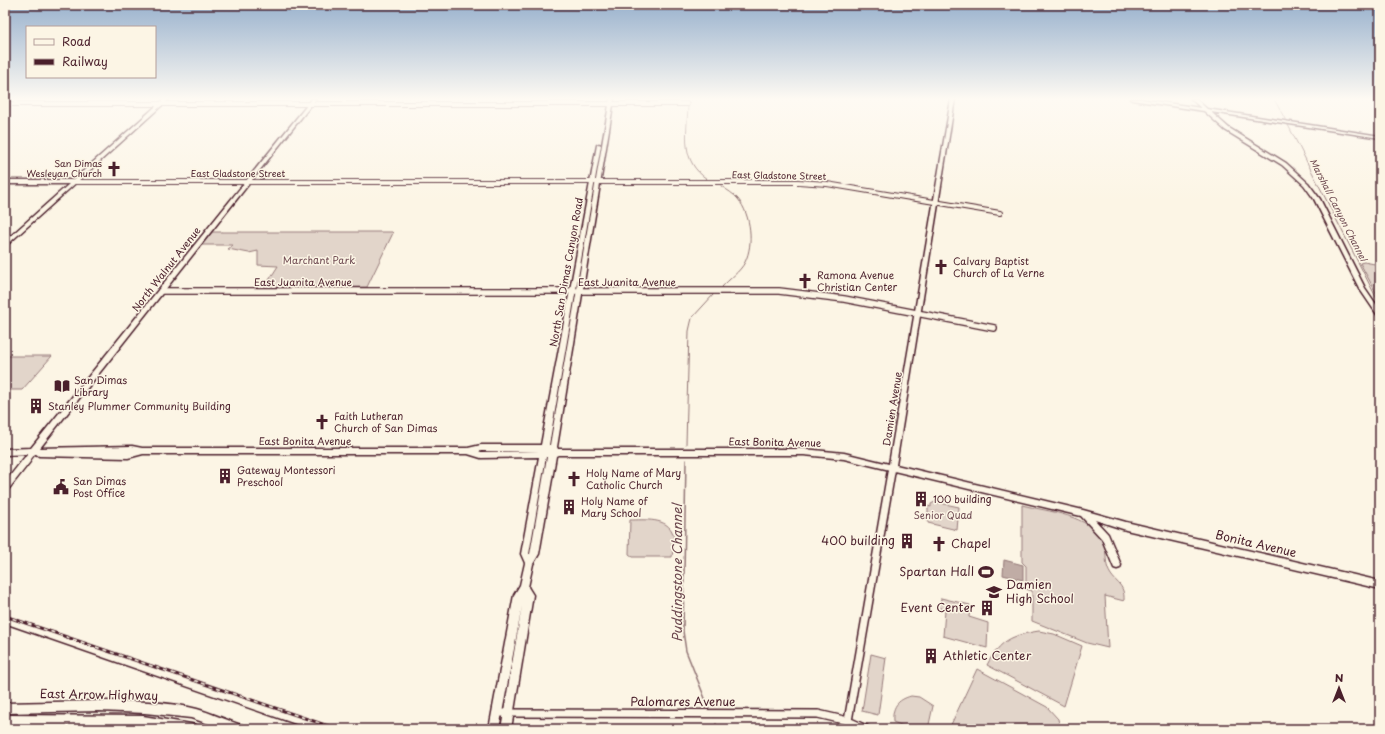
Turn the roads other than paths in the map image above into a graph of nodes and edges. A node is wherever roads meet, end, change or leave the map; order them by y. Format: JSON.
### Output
{"nodes":[{"id":1,"x":125,"y":133,"type":"edge"},
{"id":2,"x":286,"y":133,"type":"edge"},
{"id":3,"x":604,"y":133,"type":"edge"},
{"id":4,"x":947,"y":133,"type":"edge"},
{"id":5,"x":1234,"y":133,"type":"edge"},
{"id":6,"x":1361,"y":133,"type":"edge"},
{"id":7,"x":1380,"y":136,"type":"edge"},
{"id":8,"x":5,"y":182,"type":"edge"},
{"id":9,"x":74,"y":182,"type":"junction"},
{"id":10,"x":247,"y":182,"type":"junction"},
{"id":11,"x":597,"y":182,"type":"junction"},
{"id":12,"x":936,"y":202,"type":"junction"},
{"id":13,"x":1000,"y":212,"type":"dead end"},
{"id":14,"x":5,"y":244,"type":"edge"},
{"id":15,"x":161,"y":291,"type":"junction"},
{"id":16,"x":576,"y":291,"type":"junction"},
{"id":17,"x":918,"y":313,"type":"junction"},
{"id":18,"x":1380,"y":315,"type":"edge"},
{"id":19,"x":994,"y":328,"type":"dead end"},
{"id":20,"x":550,"y":451,"type":"junction"},
{"id":21,"x":5,"y":452,"type":"edge"},
{"id":22,"x":33,"y":452,"type":"junction"},
{"id":23,"x":892,"y":467,"type":"junction"},
{"id":24,"x":5,"y":488,"type":"edge"},
{"id":25,"x":1083,"y":513,"type":"junction"},
{"id":26,"x":1126,"y":526,"type":"joint"},
{"id":27,"x":1117,"y":565,"type":"dead end"},
{"id":28,"x":1380,"y":585,"type":"edge"},
{"id":29,"x":5,"y":708,"type":"edge"},
{"id":30,"x":503,"y":714,"type":"junction"},
{"id":31,"x":5,"y":720,"type":"edge"},
{"id":32,"x":848,"y":721,"type":"junction"},
{"id":33,"x":191,"y":729,"type":"edge"},
{"id":34,"x":238,"y":729,"type":"edge"},
{"id":35,"x":494,"y":729,"type":"edge"},
{"id":36,"x":506,"y":729,"type":"edge"},
{"id":37,"x":866,"y":729,"type":"edge"}],
"edges":[{"from":1,"to":9,"type":"main road"},
{"from":2,"to":10,"type":"main road","name":"North Walnut Avenue"},
{"from":3,"to":11,"type":"main road","name":"North San Dimas Canyon Road"},
{"from":4,"to":12,"type":"main road","name":"Damien Avenue"},
{"from":5,"to":18,"type":"main road"},
{"from":6,"to":7,"type":"main road"},
{"from":8,"to":9,"type":"main road"},
{"from":9,"to":10,"type":"street","name":"East Gladstone Street"},
{"from":9,"to":14,"type":"main road"},
{"from":10,"to":11,"type":"street","name":"East Gladstone Street"},
{"from":10,"to":15,"type":"main road","name":"North Walnut Avenue"},
{"from":11,"to":12,"type":"street","name":"East Gladstone Street"},
{"from":11,"to":16,"type":"main road","name":"North San Dimas Canyon Road"},
{"from":12,"to":13,"type":"street","name":"East Gladstone Street"},
{"from":12,"to":17,"type":"main road","name":"Damien Avenue"},
{"from":15,"to":16,"type":"street","name":"East Juanita Avenue"},
{"from":15,"to":22,"type":"main road","name":"North Walnut Avenue"},
{"from":16,"to":17,"type":"street","name":"East Juanita Avenue"},
{"from":16,"to":20,"type":"main road","name":"North San Dimas Canyon Road"},
{"from":17,"to":19,"type":"street","name":"East Juanita Avenue"},
{"from":17,"to":23,"type":"main road","name":"Damien Avenue"},
{"from":20,"to":22,"type":"main road","name":"East Bonita Avenue"},
{"from":20,"to":23,"type":"main road","name":"East Bonita Avenue"},
{"from":20,"to":30,"type":"main road","name":"North San Dimas Canyon Road"},
{"from":21,"to":22,"type":"main road","name":"East Bonita Avenue"},
{"from":22,"to":24,"type":"street"},
{"from":23,"to":25,"type":"main road","name":"East Bonita Avenue"},
{"from":23,"to":32,"type":"street","name":"Damien Avenue"},
{"from":25,"to":26,"type":"main road","name":"East Bonita Avenue"},
{"from":25,"to":27,"type":"main road"},
{"from":26,"to":28,"type":"main road","name":"Bonita Avenue"},
{"from":29,"to":34,"type":"main road","name":"East Arrow Highway"},
{"from":30,"to":32,"type":"street","name":"Palomares Avenue"},
{"from":30,"to":35,"type":"main road"},
{"from":30,"to":36,"type":"main road"},
{"from":31,"to":33,"type":"main road"},
{"from":32,"to":37,"type":"street","name":"Palomares Avenue"}]}
